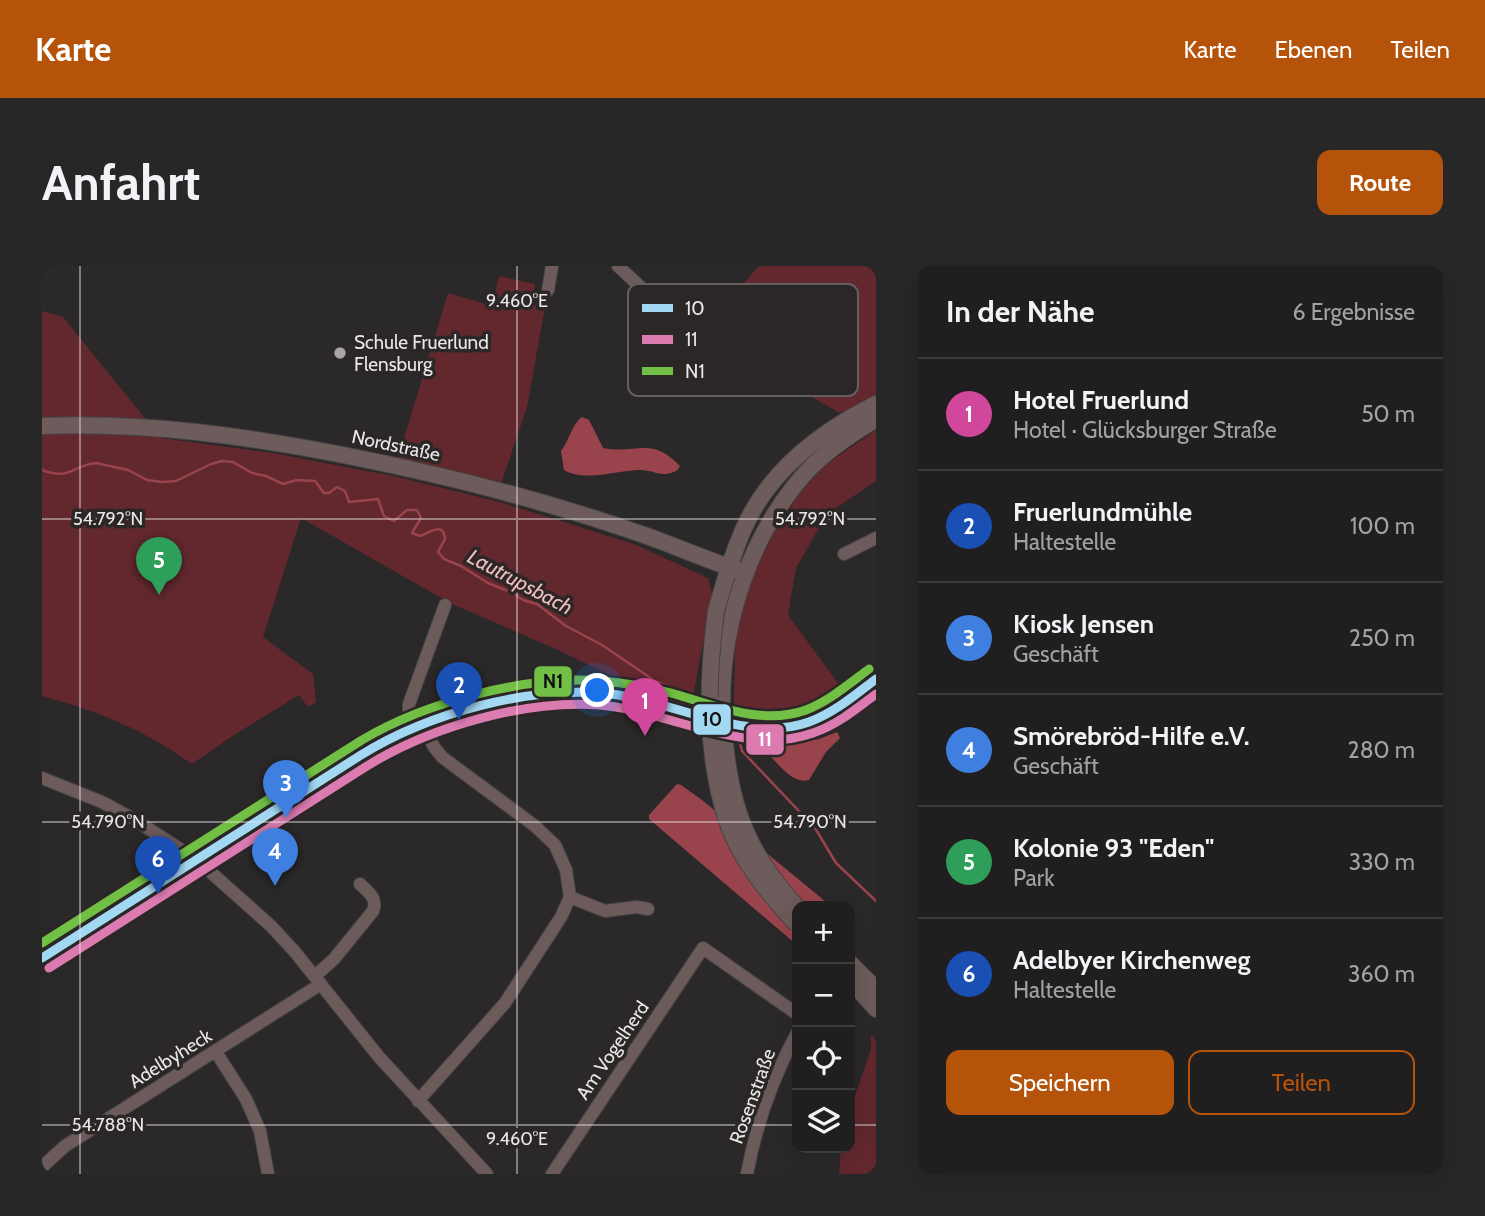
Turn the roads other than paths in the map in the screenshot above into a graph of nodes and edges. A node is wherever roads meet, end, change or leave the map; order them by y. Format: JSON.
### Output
{"nodes":[{"id":1,"x":552,"y":266,"type":"edge"},
{"id":2,"x":618,"y":266,"type":"edge"},
{"id":3,"x":637,"y":284,"type":"edge"},
{"id":4,"x":548,"y":290,"type":"dead end"},
{"id":5,"x":876,"y":404,"type":"edge"},
{"id":6,"x":876,"y":419,"type":"edge"},
{"id":7,"x":42,"y":426,"type":"edge"},
{"id":8,"x":876,"y":538,"type":"edge"},
{"id":9,"x":844,"y":554,"type":"dead end"},
{"id":10,"x":729,"y":567,"type":"junction"},
{"id":11,"x":746,"y":573,"type":"junction"},
{"id":12,"x":445,"y":605,"type":"dead end"},
{"id":13,"x":724,"y":613,"type":"junction"},
{"id":14,"x":876,"y":679,"type":"edge"},
{"id":15,"x":417,"y":727,"type":"junction"},
{"id":16,"x":42,"y":778,"type":"edge"},
{"id":17,"x":197,"y":860,"type":"junction"},
{"id":18,"x":360,"y":884,"type":"dead end"},
{"id":19,"x":570,"y":897,"type":"junction"},
{"id":20,"x":792,"y":902,"type":"edge"},
{"id":21,"x":648,"y":909,"type":"dead end"},
{"id":22,"x":792,"y":920,"type":"edge"},
{"id":23,"x":42,"y":958,"type":"edge"},
{"id":24,"x":851,"y":964,"type":"edge"},
{"id":25,"x":318,"y":980,"type":"junction"},
{"id":26,"x":855,"y":986,"type":"edge"},
{"id":27,"x":876,"y":989,"type":"edge"},
{"id":28,"x":876,"y":1009,"type":"edge"},
{"id":29,"x":792,"y":1010,"type":"edge"},
{"id":30,"x":792,"y":1044,"type":"edge"},
{"id":31,"x":216,"y":1052,"type":"junction"},
{"id":32,"x":418,"y":1101,"type":"junction"},
{"id":33,"x":42,"y":1167,"type":"edge"},
{"id":34,"x":268,"y":1174,"type":"edge"},
{"id":35,"x":487,"y":1174,"type":"edge"},
{"id":36,"x":552,"y":1174,"type":"edge"},
{"id":37,"x":747,"y":1174,"type":"edge"}],
"edges":[{"from":1,"to":4,"type":"street"},
{"from":2,"to":3,"type":"street"},
{"from":5,"to":10,"type":"main road"},
{"from":6,"to":11,"type":"main road"},
{"from":7,"to":10,"type":"main road","name":"Nordstraße"},
{"from":8,"to":9,"type":"street"},
{"from":10,"to":11,"type":"main road","name":"Nordstraße"},
{"from":10,"to":13,"type":"main road"},
{"from":11,"to":13,"type":"main road"},
{"from":12,"to":15,"type":"street"},
{"from":13,"to":20,"type":"main road","bridge":true},
{"from":13,"to":22,"type":"main road","bridge":true},
{"from":14,"to":15,"type":"street"},
{"from":15,"to":17,"type":"street"},
{"from":15,"to":19,"type":"street"},
{"from":16,"to":17,"type":"street"},
{"from":17,"to":23,"type":"street"},
{"from":17,"to":25,"type":"street"},
{"from":18,"to":25,"type":"street","name":"Adelbyheck"},
{"from":19,"to":21,"type":"street"},
{"from":19,"to":32,"type":"street"},
{"from":24,"to":27,"type":"main road"},
{"from":25,"to":31,"type":"street","name":"Adelbyheck"},
{"from":25,"to":32,"type":"street"},
{"from":26,"to":28,"type":"main road"},
{"from":29,"to":36,"type":"street","name":"Am Vogelherd"},
{"from":30,"to":37,"type":"street","name":"Rosenstraße"},
{"from":31,"to":33,"type":"street","name":"Adelbyheck"},
{"from":31,"to":34,"type":"street"},
{"from":32,"to":35,"type":"street"}]}
